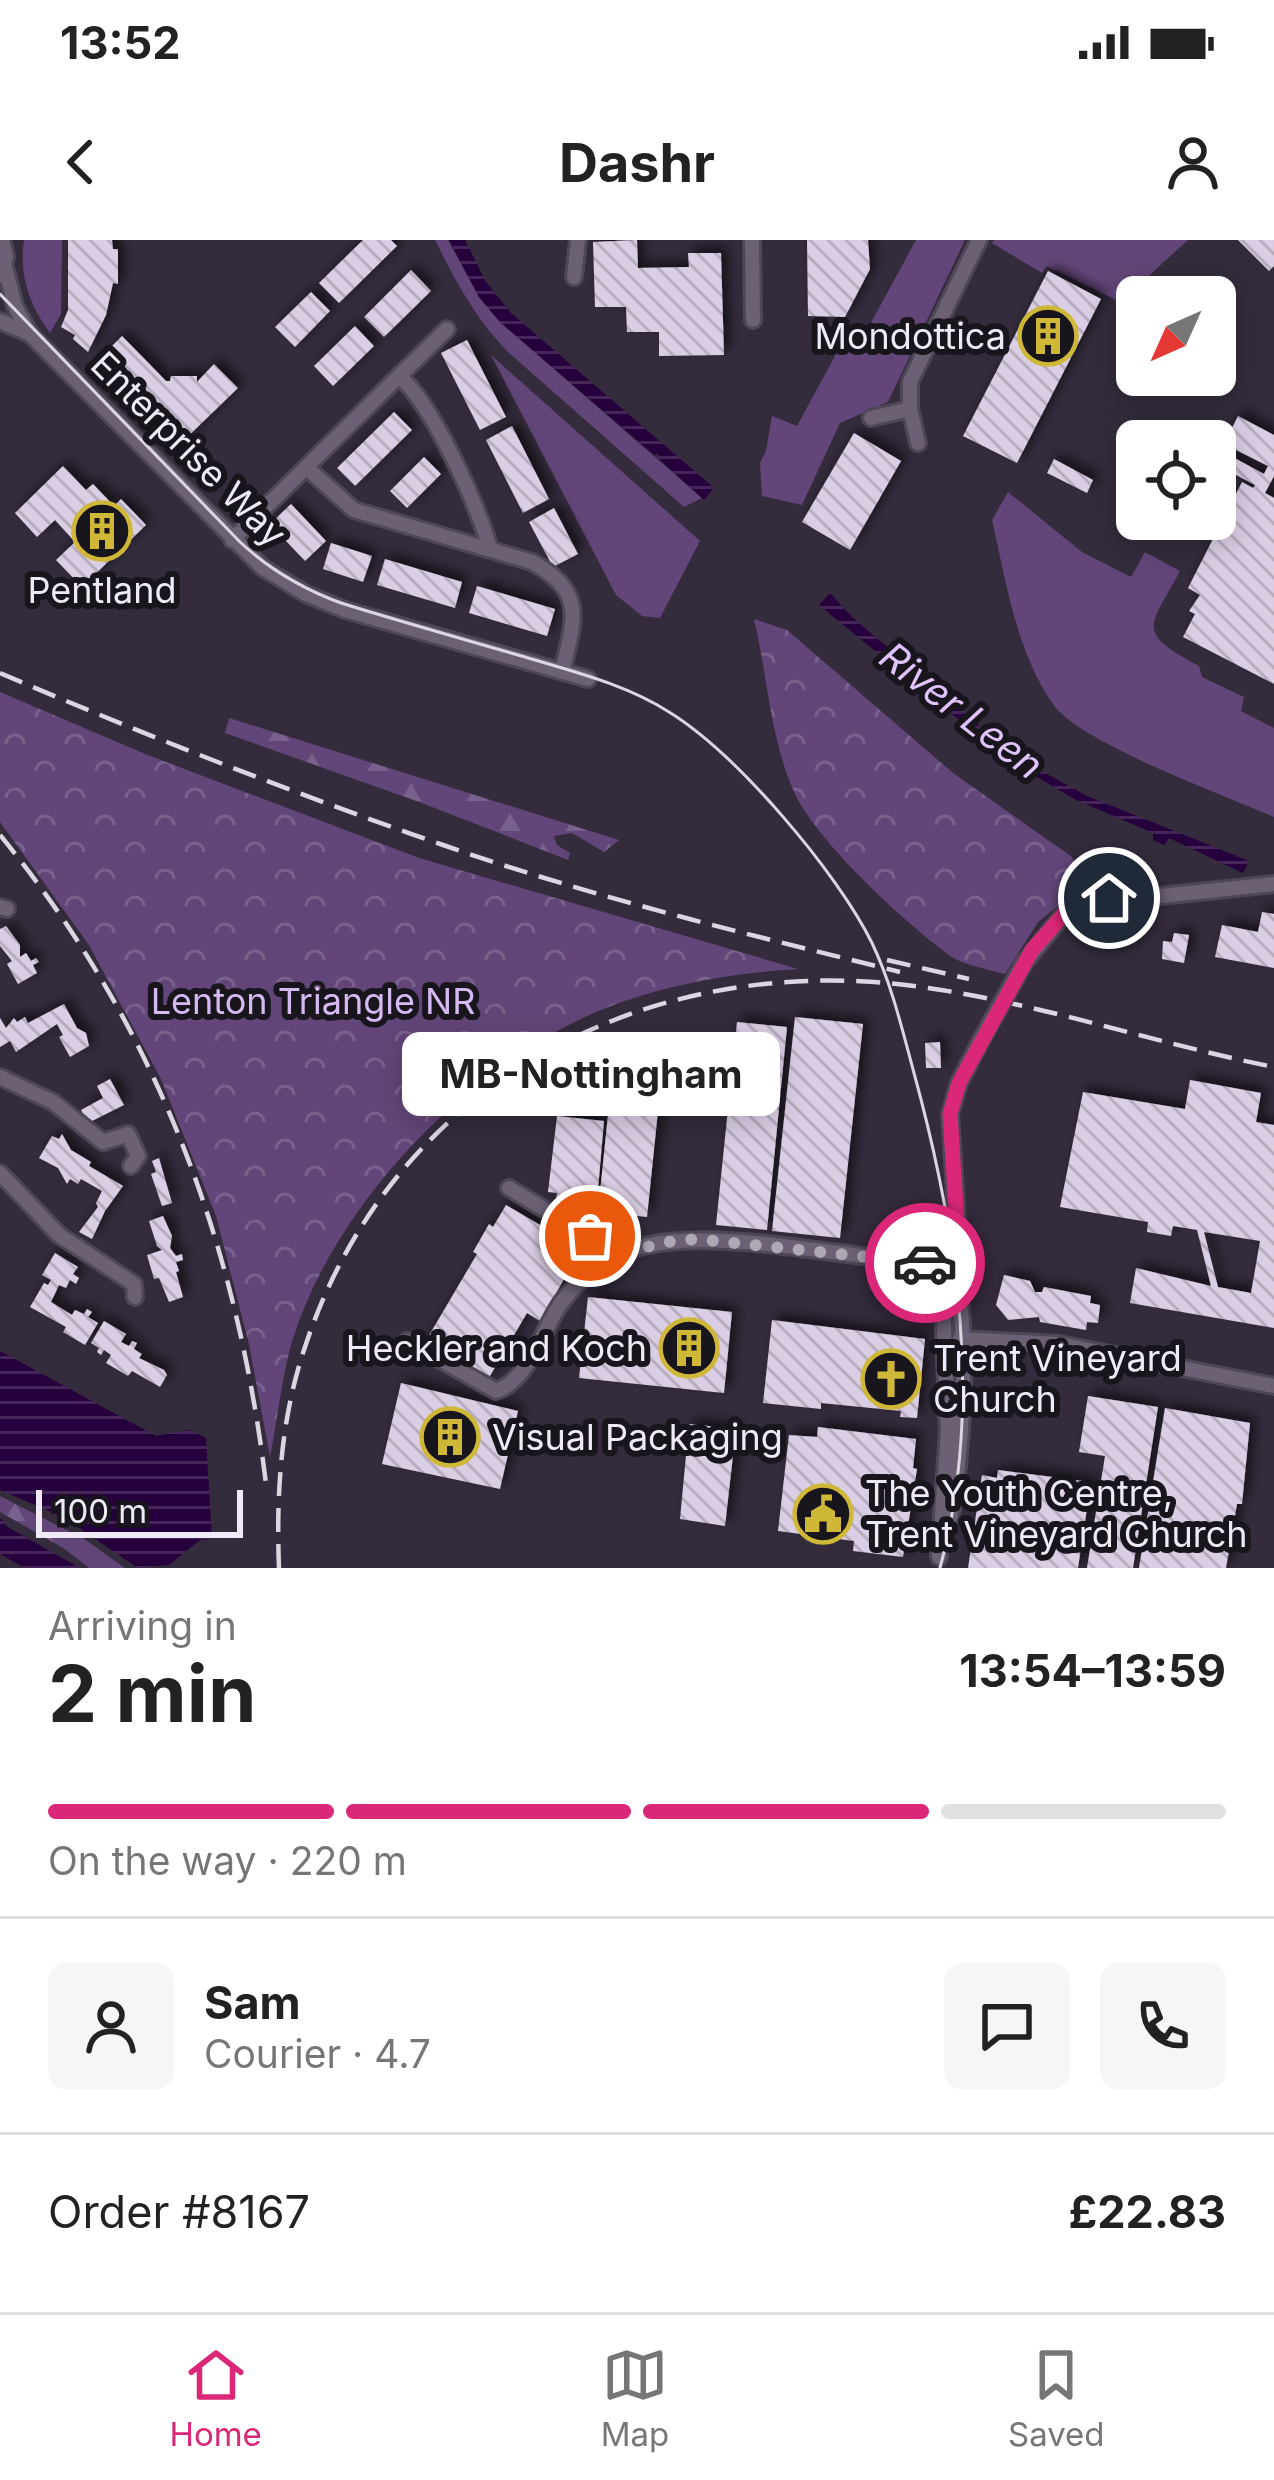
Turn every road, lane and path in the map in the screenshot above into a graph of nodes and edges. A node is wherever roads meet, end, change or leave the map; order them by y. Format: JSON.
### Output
{"nodes":[{"id":1,"x":578,"y":240,"type":"edge"},
{"id":2,"x":752,"y":240,"type":"edge"},
{"id":3,"x":979,"y":240,"type":"edge"},
{"id":4,"x":4,"y":242,"type":"edge"},
{"id":5,"x":2,"y":272,"type":"edge"},
{"id":6,"x":574,"y":277,"type":"dead end"},
{"id":7,"x":754,"y":320,"type":"dead end"},
{"id":8,"x":0,"y":321,"type":"edge"},
{"id":9,"x":447,"y":328,"type":"dead end"},
{"id":10,"x":30,"y":334,"type":"junction"},
{"id":11,"x":400,"y":377,"type":"junction"},
{"id":12,"x":910,"y":410,"type":"junction"},
{"id":13,"x":871,"y":418,"type":"dead end"},
{"id":14,"x":918,"y":443,"type":"dead end"},
{"id":15,"x":307,"y":468,"type":"junction"},
{"id":16,"x":232,"y":540,"type":"junction"},
{"id":17,"x":490,"y":549,"type":"junction"},
{"id":18,"x":562,"y":672,"type":"junction"},
{"id":19,"x":588,"y":679,"type":"dead end"},
{"id":20,"x":1274,"y":884,"type":"edge"},
{"id":21,"x":0,"y":1077,"type":"edge"},
{"id":22,"x":131,"y":1166,"type":"dead end"},
{"id":23,"x":0,"y":1173,"type":"edge"},
{"id":24,"x":509,"y":1188,"type":"dead end"},
{"id":25,"x":619,"y":1254,"type":"junction"},
{"id":26,"x":949,"y":1262,"type":"junction"},
{"id":27,"x":135,"y":1297,"type":"dead end"},
{"id":28,"x":960,"y":1339,"type":"junction"},
{"id":29,"x":407,"y":1341,"type":"dead end"},
{"id":30,"x":946,"y":1357,"type":"junction"},
{"id":31,"x":1274,"y":1386,"type":"edge"},
{"id":32,"x":937,"y":1563,"type":"edge"}],
"edges":[{"from":1,"to":6,"type":"street"},
{"from":2,"to":7,"type":"street"},
{"from":3,"to":12,"type":"street"},
{"from":4,"to":5,"type":"street","name":"Enterprise Way"},
{"from":5,"to":10,"type":"street","name":"Enterprise Way"},
{"from":8,"to":10,"type":"street","name":"Enterprise Way"},
{"from":9,"to":11,"type":"street"},
{"from":10,"to":16,"type":"street","name":"Enterprise Way"},
{"from":11,"to":15,"type":"street"},
{"from":11,"to":17,"type":"street"},
{"from":12,"to":13,"type":"street"},
{"from":12,"to":14,"type":"street"},
{"from":15,"to":16,"type":"street"},
{"from":15,"to":17,"type":"street"},
{"from":16,"to":18,"type":"street","name":"Enterprise Way"},
{"from":17,"to":18,"type":"street"},
{"from":18,"to":19,"type":"street","name":"Enterprise Way"},
{"from":20,"to":26,"type":"street","bridge":true},
{"from":21,"to":22,"type":"street"},
{"from":23,"to":27,"type":"street"},
{"from":24,"to":25,"type":"street"},
{"from":25,"to":26,"type":"street"},
{"from":25,"to":29,"type":"street"},
{"from":26,"to":28,"type":"street"},
{"from":26,"to":30,"type":"street"},
{"from":28,"to":30,"type":"street"},
{"from":28,"to":31,"type":"street"},
{"from":28,"to":32,"type":"street"},
{"from":30,"to":32,"type":"street"}]}
